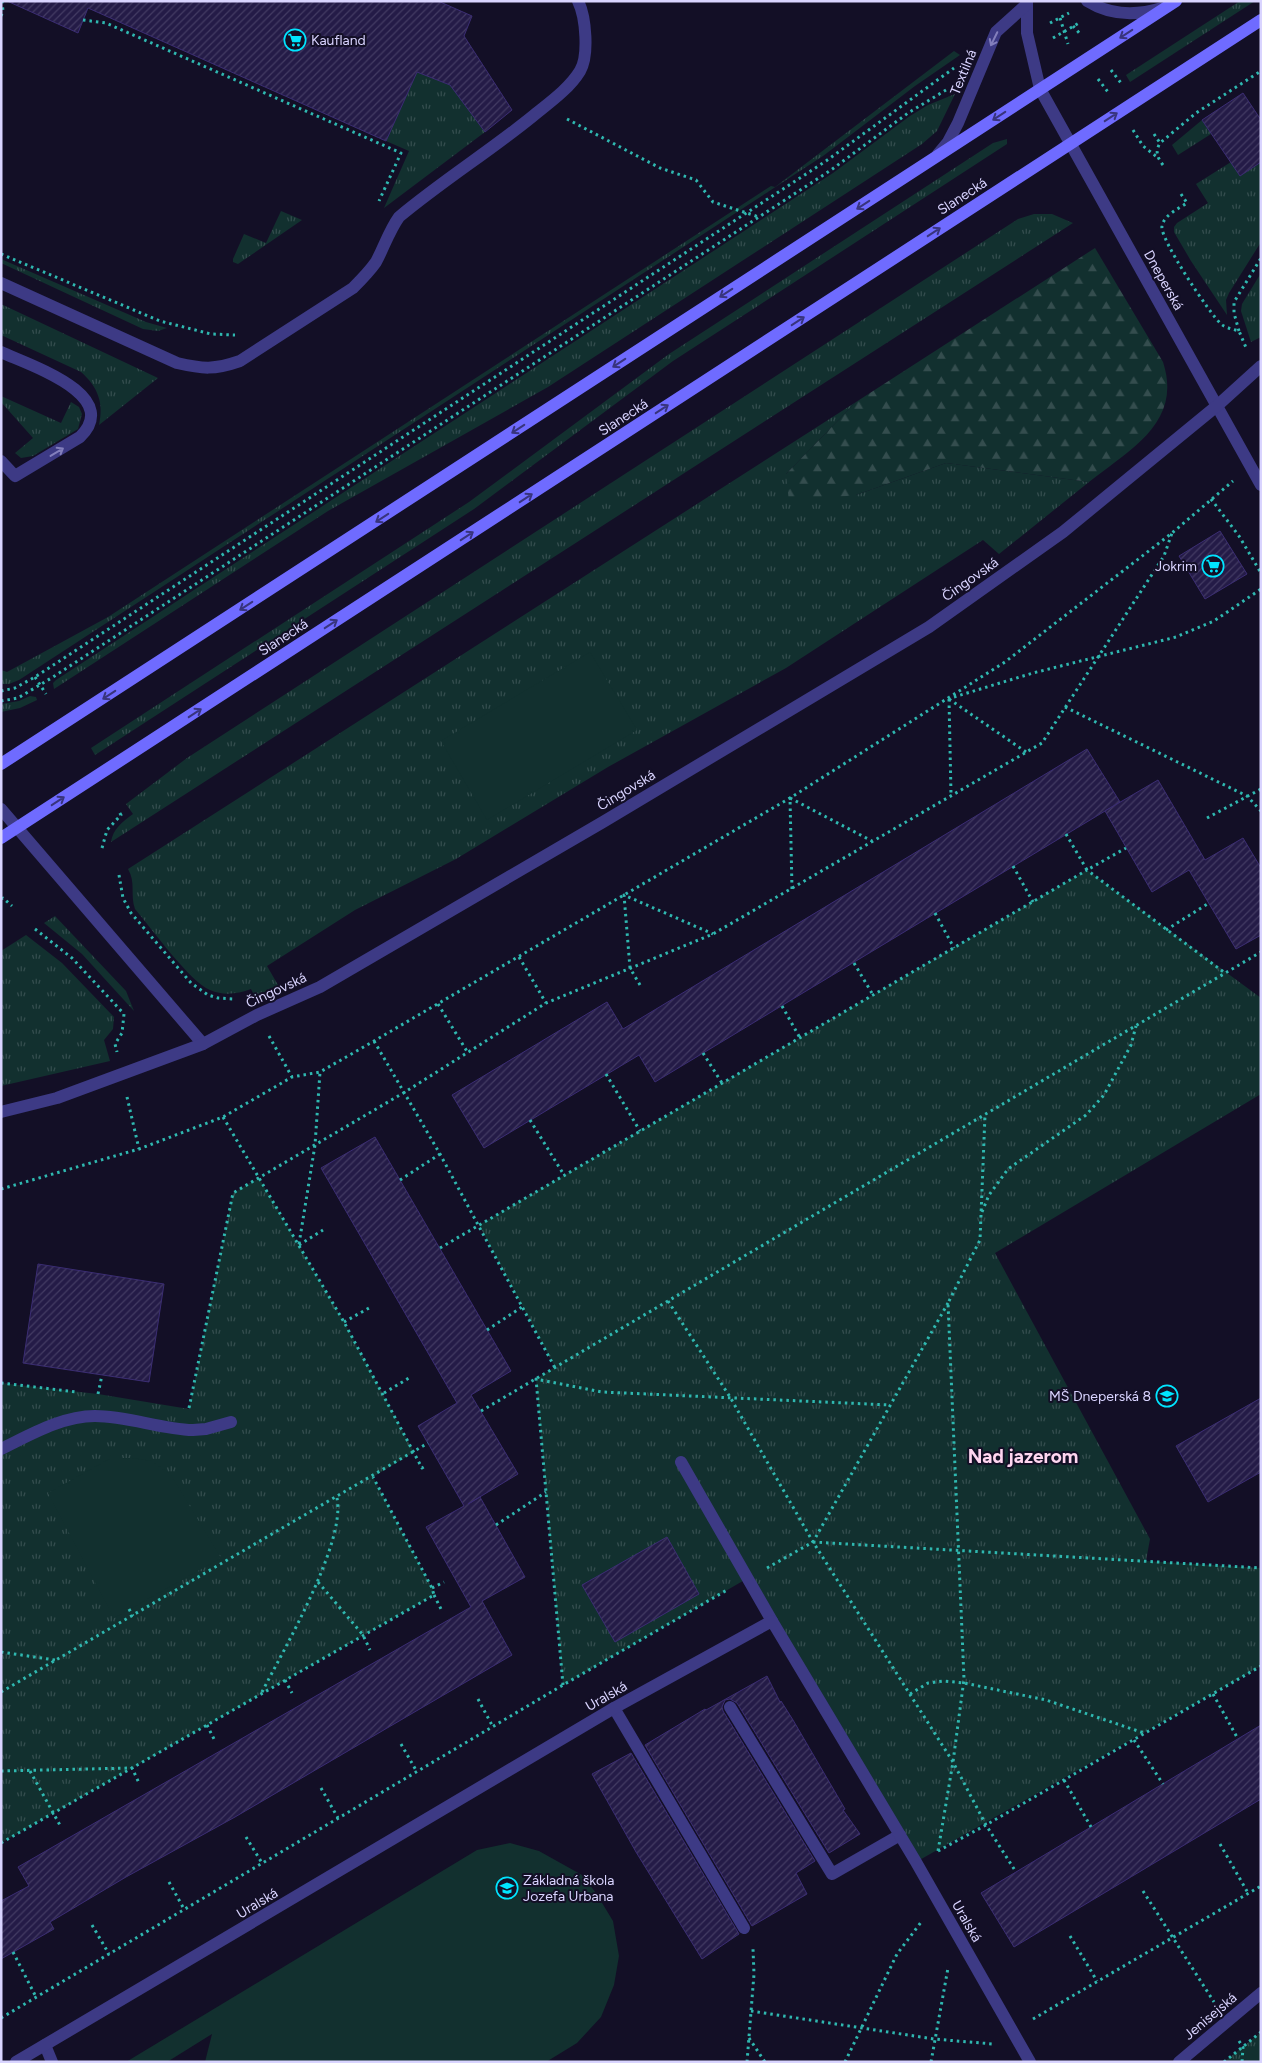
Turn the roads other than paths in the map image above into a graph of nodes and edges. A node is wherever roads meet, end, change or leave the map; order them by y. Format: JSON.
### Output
{"nodes":[{"id":1,"x":578,"y":1,"type":"edge"},
{"id":2,"x":1087,"y":1,"type":"edge"},
{"id":3,"x":1027,"y":3,"type":"edge"},
{"id":4,"x":1172,"y":4,"type":"edge"},
{"id":5,"x":1261,"y":20,"type":"edge"},
{"id":6,"x":1040,"y":90,"type":"junction"},
{"id":7,"x":1070,"y":144,"type":"junction"},
{"id":8,"x":934,"y":158,"type":"junction"},
{"id":9,"x":1,"y":283,"type":"edge"},
{"id":10,"x":1,"y":352,"type":"edge"},
{"id":11,"x":1261,"y":366,"type":"edge"},
{"id":12,"x":1218,"y":405,"type":"junction"},
{"id":13,"x":1,"y":461,"type":"edge"},
{"id":14,"x":1261,"y":485,"type":"edge"},
{"id":15,"x":1,"y":764,"type":"edge"},
{"id":16,"x":1,"y":809,"type":"edge"},
{"id":17,"x":17,"y":828,"type":"junction"},
{"id":18,"x":1,"y":838,"type":"edge"},
{"id":19,"x":203,"y":1044,"type":"junction"},
{"id":20,"x":1,"y":1112,"type":"edge"},
{"id":21,"x":231,"y":1422,"type":"dead end"},
{"id":22,"x":1,"y":1450,"type":"edge"},
{"id":23,"x":681,"y":1462,"type":"dead end"},
{"id":24,"x":772,"y":1621,"type":"junction"},
{"id":25,"x":730,"y":1707,"type":"dead end"},
{"id":26,"x":614,"y":1708,"type":"junction"},
{"id":27,"x":900,"y":1835,"type":"junction"},
{"id":28,"x":744,"y":1928,"type":"road end"},
{"id":29,"x":1261,"y":1993,"type":"edge"},
{"id":30,"x":45,"y":2045,"type":"junction"},
{"id":31,"x":16,"y":2062,"type":"edge"},
{"id":32,"x":52,"y":2062,"type":"edge"},
{"id":33,"x":1030,"y":2062,"type":"edge"},
{"id":34,"x":1179,"y":2062,"type":"edge"}],
"edges":[{"from":1,"to":9,"type":"street"},
{"from":2,"to":4,"type":"street"},
{"from":3,"to":6,"type":"street","name":"Textilná"},
{"from":3,"to":8,"type":"street","name":"Textilná","one_way":true},
{"from":4,"to":6,"type":"main road","one_way":true},
{"from":7,"to":5,"type":"main road","name":"Slanecká","one_way":true},
{"from":6,"to":7,"type":"street","name":"Dneperská"},
{"from":6,"to":8,"type":"main road","one_way":true},
{"from":7,"to":12,"type":"street","name":"Dneperská"},
{"from":17,"to":7,"type":"main road","name":"Slanecká","one_way":true},
{"from":8,"to":15,"type":"main road","one_way":true},
{"from":13,"to":10,"type":"street","one_way":true},
{"from":11,"to":12,"type":"street","name":"Čingovská"},
{"from":12,"to":14,"type":"street","name":"Dneperská"},
{"from":12,"to":19,"type":"street","name":"Čingovská"},
{"from":16,"to":17,"type":"street"},
{"from":17,"to":18,"type":"main road","name":"Slanecká"},
{"from":17,"to":19,"type":"street"},
{"from":19,"to":20,"type":"street","name":"Čingovská"},
{"from":21,"to":22,"type":"street"},
{"from":23,"to":24,"type":"street"},
{"from":24,"to":26,"type":"street","name":"Uralská"},
{"from":24,"to":27,"type":"street","name":"Uralská"},
{"from":25,"to":27,"type":"street"},
{"from":26,"to":28,"type":"street"},
{"from":26,"to":30,"type":"street","name":"Uralská"},
{"from":27,"to":33,"type":"street","name":"Uralská"},
{"from":29,"to":34,"type":"street","name":"Jenisejská"},
{"from":30,"to":31,"type":"street","name":"Uralská"},
{"from":30,"to":32,"type":"street"}]}
